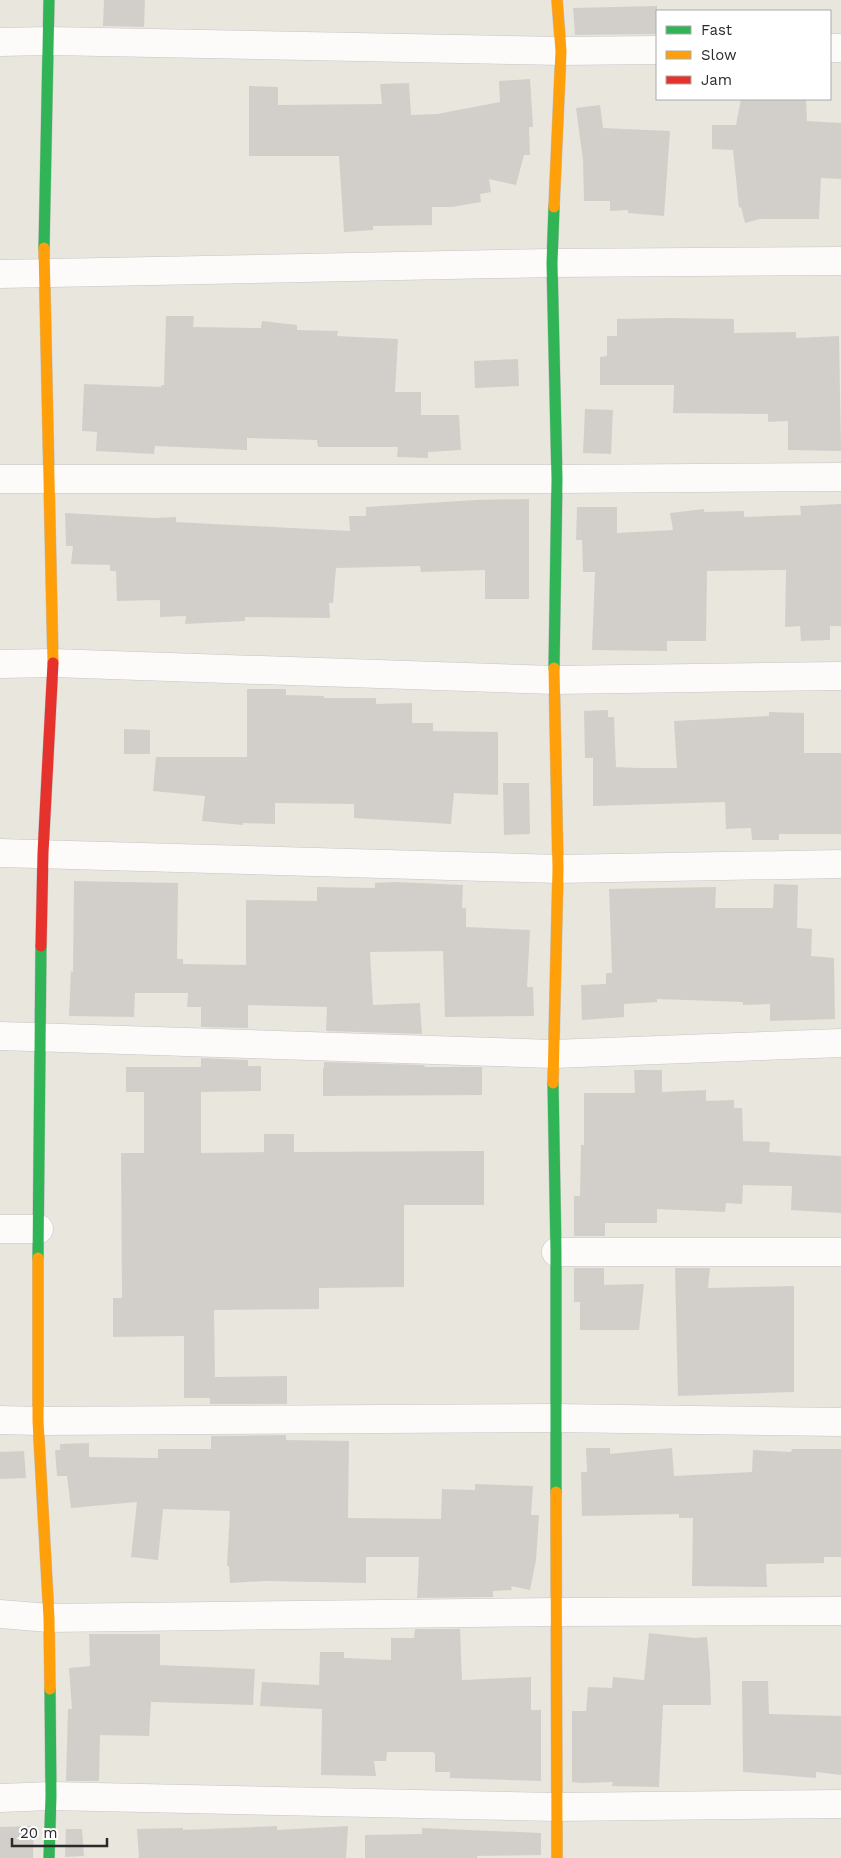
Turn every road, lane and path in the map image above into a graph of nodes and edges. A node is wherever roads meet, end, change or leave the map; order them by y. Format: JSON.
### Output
{"nodes":[{"id":1,"x":49,"y":0,"type":"edge"},
{"id":2,"x":557,"y":0,"type":"edge"},
{"id":3,"x":50,"y":41,"type":"junction"},
{"id":4,"x":0,"y":42,"type":"edge"},
{"id":5,"x":656,"y":50,"type":"edge"},
{"id":6,"x":561,"y":52,"type":"junction"},
{"id":7,"x":841,"y":261,"type":"edge"},
{"id":8,"x":552,"y":263,"type":"junction"},
{"id":9,"x":0,"y":274,"type":"edge"},
{"id":10,"x":43,"y":274,"type":"junction"},
{"id":11,"x":841,"y":478,"type":"edge"},
{"id":12,"x":0,"y":479,"type":"edge"},
{"id":13,"x":49,"y":479,"type":"junction"},
{"id":14,"x":557,"y":479,"type":"junction"},
{"id":15,"x":52,"y":663,"type":"junction"},
{"id":16,"x":0,"y":664,"type":"edge"},
{"id":17,"x":841,"y":676,"type":"edge"},
{"id":18,"x":554,"y":680,"type":"junction"},
{"id":19,"x":0,"y":853,"type":"edge"},
{"id":20,"x":43,"y":853,"type":"junction"},
{"id":21,"x":841,"y":864,"type":"edge"},
{"id":22,"x":558,"y":869,"type":"junction"},
{"id":23,"x":0,"y":1036,"type":"edge"},
{"id":24,"x":39,"y":1037,"type":"junction"},
{"id":25,"x":841,"y":1043,"type":"edge"},
{"id":26,"x":553,"y":1054,"type":"junction"},
{"id":27,"x":0,"y":1229,"type":"edge"},
{"id":28,"x":39,"y":1229,"type":"junction"},
{"id":29,"x":556,"y":1252,"type":"junction"},
{"id":30,"x":841,"y":1252,"type":"edge"},
{"id":31,"x":555,"y":1418,"type":"junction"},
{"id":32,"x":0,"y":1420,"type":"edge"},
{"id":33,"x":38,"y":1421,"type":"junction"},
{"id":34,"x":841,"y":1422,"type":"edge"},
{"id":35,"x":841,"y":1611,"type":"edge"},
{"id":36,"x":557,"y":1612,"type":"junction"},
{"id":37,"x":0,"y":1614,"type":"edge"},
{"id":38,"x":49,"y":1618,"type":"junction"},
{"id":39,"x":51,"y":1796,"type":"junction"},
{"id":40,"x":0,"y":1798,"type":"edge"},
{"id":41,"x":841,"y":1804,"type":"edge"},
{"id":42,"x":556,"y":1807,"type":"junction"},
{"id":43,"x":49,"y":1858,"type":"edge"},
{"id":44,"x":557,"y":1858,"type":"edge"}],
"edges":[{"from":1,"to":3,"type":"street"},
{"from":2,"to":6,"type":"street"},
{"from":3,"to":4,"type":"street"},
{"from":3,"to":6,"type":"street"},
{"from":3,"to":10,"type":"street"},
{"from":5,"to":6,"type":"street"},
{"from":6,"to":8,"type":"street"},
{"from":7,"to":8,"type":"street"},
{"from":8,"to":10,"type":"street"},
{"from":8,"to":14,"type":"street"},
{"from":9,"to":10,"type":"street"},
{"from":10,"to":13,"type":"street"},
{"from":11,"to":14,"type":"street"},
{"from":12,"to":13,"type":"street"},
{"from":13,"to":14,"type":"street"},
{"from":13,"to":15,"type":"street"},
{"from":14,"to":18,"type":"street"},
{"from":15,"to":16,"type":"street"},
{"from":15,"to":18,"type":"street"},
{"from":15,"to":20,"type":"street"},
{"from":17,"to":18,"type":"street"},
{"from":18,"to":22,"type":"street"},
{"from":19,"to":20,"type":"street"},
{"from":20,"to":22,"type":"street"},
{"from":20,"to":24,"type":"street"},
{"from":21,"to":22,"type":"street"},
{"from":22,"to":26,"type":"street"},
{"from":23,"to":24,"type":"street"},
{"from":24,"to":26,"type":"street"},
{"from":24,"to":28,"type":"street"},
{"from":25,"to":26,"type":"street"},
{"from":26,"to":29,"type":"street"},
{"from":27,"to":28,"type":"street"},
{"from":28,"to":33,"type":"street"},
{"from":29,"to":30,"type":"street"},
{"from":29,"to":31,"type":"street"},
{"from":31,"to":33,"type":"street"},
{"from":31,"to":34,"type":"street"},
{"from":31,"to":36,"type":"street"},
{"from":32,"to":33,"type":"street"},
{"from":33,"to":38,"type":"street"},
{"from":35,"to":36,"type":"street"},
{"from":36,"to":38,"type":"street"},
{"from":36,"to":42,"type":"street"},
{"from":37,"to":38,"type":"street"},
{"from":38,"to":39,"type":"street"},
{"from":39,"to":40,"type":"street"},
{"from":39,"to":42,"type":"street"},
{"from":39,"to":43,"type":"street"},
{"from":41,"to":42,"type":"street"},
{"from":42,"to":44,"type":"street"}]}
